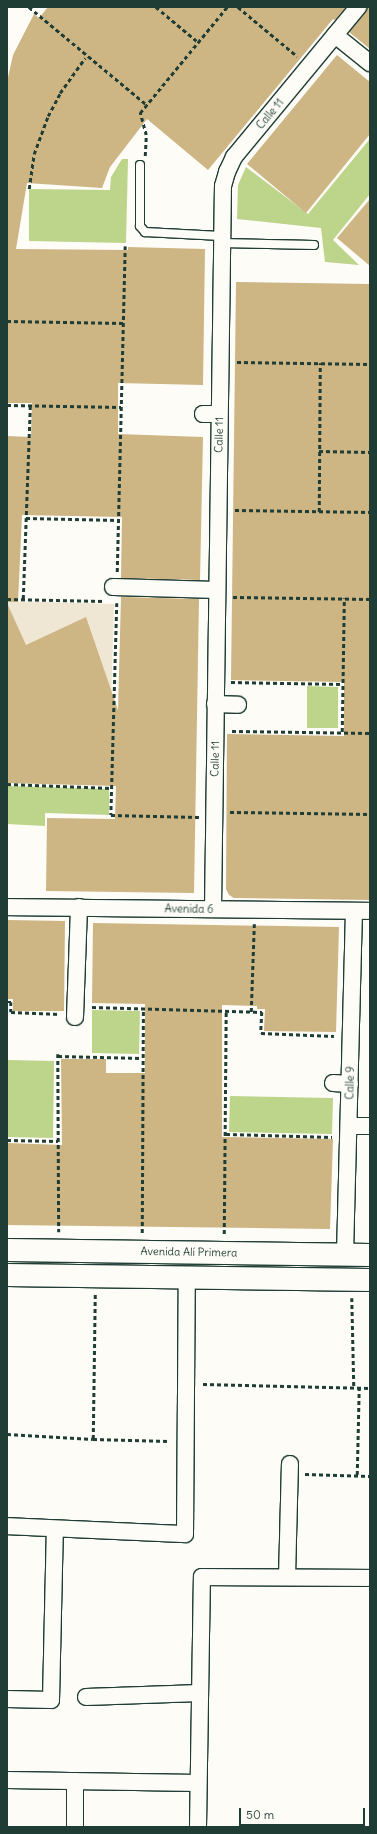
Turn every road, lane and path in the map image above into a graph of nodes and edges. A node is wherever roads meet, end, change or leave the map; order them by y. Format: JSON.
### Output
{"nodes":[{"id":1,"x":29,"y":7,"type":"edge"},
{"id":2,"x":156,"y":7,"type":"edge"},
{"id":3,"x":227,"y":7,"type":"edge"},
{"id":4,"x":238,"y":7,"type":"edge"},
{"id":5,"x":358,"y":7,"type":"edge"},
{"id":6,"x":335,"y":35,"type":"junction"},
{"id":7,"x":198,"y":42,"type":"junction"},
{"id":8,"x":84,"y":58,"type":"dead end"},
{"id":9,"x":370,"y":63,"type":"edge"},
{"id":10,"x":309,"y":66,"type":"junction"},
{"id":11,"x":146,"y":105,"type":"junction"},
{"id":12,"x":143,"y":162,"type":"joint"},
{"id":13,"x":29,"y":189,"type":"dead end"},
{"id":14,"x":221,"y":239,"type":"junction"},
{"id":15,"x":314,"y":245,"type":"dead end"},
{"id":16,"x":125,"y":246,"type":"dead end"},
{"id":17,"x":7,"y":321,"type":"edge"},
{"id":18,"x":123,"y":323,"type":"junction"},
{"id":19,"x":220,"y":362,"type":"junction"},
{"id":20,"x":320,"y":363,"type":"junction"},
{"id":21,"x":370,"y":364,"type":"edge"},
{"id":22,"x":7,"y":404,"type":"edge"},
{"id":23,"x":30,"y":405,"type":"junction"},
{"id":24,"x":121,"y":407,"type":"junction"},
{"id":25,"x":203,"y":414,"type":"dead end"},
{"id":26,"x":219,"y":414,"type":"junction"},
{"id":27,"x":319,"y":451,"type":"junction"},
{"id":28,"x":370,"y":452,"type":"edge"},
{"id":29,"x":218,"y":510,"type":"junction"},
{"id":30,"x":319,"y":512,"type":"junction"},
{"id":31,"x":370,"y":512,"type":"edge"},
{"id":32,"x":26,"y":518,"type":"junction"},
{"id":33,"x":118,"y":520,"type":"junction"},
{"id":34,"x":116,"y":592,"type":"junction"},
{"id":35,"x":217,"y":593,"type":"junction"},
{"id":36,"x":7,"y":598,"type":"edge"},
{"id":37,"x":344,"y":598,"type":"junction"},
{"id":38,"x":23,"y":599,"type":"junction"},
{"id":39,"x":370,"y":599,"type":"edge"},
{"id":40,"x":216,"y":682,"type":"junction"},
{"id":41,"x":343,"y":684,"type":"junction"},
{"id":42,"x":215,"y":704,"type":"junction"},
{"id":43,"x":238,"y":705,"type":"dead end"},
{"id":44,"x":215,"y":731,"type":"junction"},
{"id":45,"x":342,"y":732,"type":"junction"},
{"id":46,"x":370,"y":733,"type":"edge"},
{"id":47,"x":7,"y":784,"type":"edge"},
{"id":48,"x":112,"y":788,"type":"junction"},
{"id":49,"x":370,"y":814,"type":"edge"},
{"id":50,"x":214,"y":815,"type":"junction"},
{"id":51,"x":7,"y":906,"type":"edge"},
{"id":52,"x":79,"y":907,"type":"junction"},
{"id":53,"x":213,"y":909,"type":"junction"},
{"id":54,"x":254,"y":910,"type":"junction"},
{"id":55,"x":354,"y":911,"type":"junction"},
{"id":56,"x":370,"y":912,"type":"edge"},
{"id":57,"x":7,"y":1002,"type":"edge"},
{"id":58,"x":143,"y":1008,"type":"junction"},
{"id":59,"x":226,"y":1011,"type":"junction"},
{"id":60,"x":75,"y":1012,"type":"junction"},
{"id":61,"x":251,"y":1012,"type":"junction"},
{"id":62,"x":351,"y":1036,"type":"junction"},
{"id":63,"x":142,"y":1058,"type":"junction"},
{"id":64,"x":333,"y":1083,"type":"dead end"},
{"id":65,"x":350,"y":1084,"type":"junction"},
{"id":66,"x":370,"y":1126,"type":"edge"},
{"id":67,"x":349,"y":1132,"type":"junction"},
{"id":68,"x":226,"y":1134,"type":"junction"},
{"id":69,"x":7,"y":1140,"type":"edge"},
{"id":70,"x":58,"y":1141,"type":"junction"},
{"id":71,"x":7,"y":1250,"type":"edge"},
{"id":72,"x":59,"y":1250,"type":"junction"},
{"id":73,"x":142,"y":1252,"type":"junction"},
{"id":74,"x":224,"y":1253,"type":"junction"},
{"id":75,"x":345,"y":1254,"type":"junction"},
{"id":76,"x":370,"y":1255,"type":"edge"},
{"id":77,"x":7,"y":1275,"type":"edge"},
{"id":78,"x":95,"y":1276,"type":"junction"},
{"id":79,"x":187,"y":1277,"type":"junction"},
{"id":80,"x":361,"y":1279,"type":"edge"},
{"id":81,"x":186,"y":1384,"type":"junction"},
{"id":82,"x":354,"y":1387,"type":"junction"},
{"id":83,"x":359,"y":1387,"type":"junction"},
{"id":84,"x":370,"y":1388,"type":"edge"},
{"id":85,"x":7,"y":1434,"type":"edge"},
{"id":86,"x":93,"y":1439,"type":"junction"},
{"id":87,"x":186,"y":1442,"type":"junction"},
{"id":88,"x":290,"y":1469,"type":"joint"},
{"id":89,"x":357,"y":1475,"type":"dead end"},
{"id":90,"x":370,"y":1476,"type":"edge"},
{"id":91,"x":7,"y":1526,"type":"edge"},
{"id":92,"x":55,"y":1528,"type":"junction"},
{"id":93,"x":287,"y":1577,"type":"junction"},
{"id":94,"x":370,"y":1578,"type":"edge"},
{"id":95,"x":200,"y":1693,"type":"junction"},
{"id":96,"x":86,"y":1697,"type":"dead end"},
{"id":97,"x":7,"y":1699,"type":"edge"},
{"id":98,"x":7,"y":1780,"type":"edge"},
{"id":99,"x":75,"y":1781,"type":"junction"},
{"id":100,"x":198,"y":1783,"type":"junction"},
{"id":101,"x":75,"y":1827,"type":"edge"},
{"id":102,"x":198,"y":1827,"type":"edge"}],
"edges":[{"from":1,"to":11,"type":"path"},
{"from":2,"to":7,"type":"path"},
{"from":3,"to":7,"type":"path"},
{"from":4,"to":10,"type":"path"},
{"from":5,"to":6,"type":"street","name":"Calle 11"},
{"from":6,"to":9,"type":"street"},
{"from":6,"to":10,"type":"street","name":"Calle 11"},
{"from":7,"to":11,"type":"path"},
{"from":8,"to":13,"type":"path"},
{"from":10,"to":14,"type":"street","name":"Calle 11"},
{"from":11,"to":12,"type":"path"},
{"from":12,"to":14,"type":"lane"},
{"from":14,"to":15,"type":"lane"},
{"from":14,"to":19,"type":"street","name":"Calle 11"},
{"from":16,"to":18,"type":"path"},
{"from":17,"to":18,"type":"path"},
{"from":18,"to":24,"type":"path"},
{"from":19,"to":20,"type":"path"},
{"from":19,"to":26,"type":"street","name":"Calle 11"},
{"from":20,"to":21,"type":"path"},
{"from":20,"to":27,"type":"path"},
{"from":22,"to":23,"type":"path"},
{"from":23,"to":24,"type":"path"},
{"from":23,"to":32,"type":"path"},
{"from":24,"to":33,"type":"path"},
{"from":25,"to":26,"type":"street"},
{"from":26,"to":29,"type":"street","name":"Calle 11"},
{"from":27,"to":28,"type":"path"},
{"from":27,"to":30,"type":"path"},
{"from":29,"to":30,"type":"path"},
{"from":29,"to":35,"type":"street","name":"Calle 11"},
{"from":30,"to":31,"type":"path"},
{"from":32,"to":33,"type":"path"},
{"from":32,"to":38,"type":"path"},
{"from":33,"to":34,"type":"path"},
{"from":34,"to":35,"type":"street"},
{"from":34,"to":38,"type":"path"},
{"from":34,"to":48,"type":"path"},
{"from":35,"to":37,"type":"path"},
{"from":35,"to":40,"type":"street","name":"Calle 11"},
{"from":36,"to":38,"type":"path"},
{"from":37,"to":39,"type":"path"},
{"from":37,"to":41,"type":"path"},
{"from":40,"to":41,"type":"path"},
{"from":40,"to":42,"type":"street","name":"Calle 11"},
{"from":41,"to":45,"type":"path"},
{"from":42,"to":43,"type":"street"},
{"from":42,"to":44,"type":"street","name":"Calle 11"},
{"from":44,"to":45,"type":"path"},
{"from":44,"to":50,"type":"street","name":"Calle 11"},
{"from":45,"to":46,"type":"path"},
{"from":47,"to":48,"type":"path"},
{"from":48,"to":50,"type":"path"},
{"from":49,"to":50,"type":"path"},
{"from":50,"to":53,"type":"street","name":"Calle 11"},
{"from":51,"to":52,"type":"street","name":"Avenida 6"},
{"from":52,"to":53,"type":"street","name":"Avenida 6"},
{"from":52,"to":60,"type":"street"},
{"from":53,"to":54,"type":"street","name":"Avenida 6"},
{"from":54,"to":55,"type":"street","name":"Avenida 6"},
{"from":54,"to":61,"type":"path"},
{"from":55,"to":56,"type":"street","name":"Avenida 6"},
{"from":55,"to":62,"type":"street","name":"Calle 9"},
{"from":57,"to":60,"type":"path"},
{"from":58,"to":59,"type":"path"},
{"from":58,"to":60,"type":"path"},
{"from":58,"to":63,"type":"path"},
{"from":59,"to":61,"type":"path"},
{"from":59,"to":68,"type":"path"},
{"from":61,"to":62,"type":"path"},
{"from":62,"to":65,"type":"street","name":"Calle 9"},
{"from":63,"to":70,"type":"path"},
{"from":63,"to":73,"type":"path"},
{"from":64,"to":65,"type":"street"},
{"from":65,"to":67,"type":"street","name":"Calle 9"},
{"from":66,"to":67,"type":"street"},
{"from":67,"to":68,"type":"path"},
{"from":67,"to":75,"type":"street","name":"Calle 9"},
{"from":68,"to":74,"type":"path"},
{"from":69,"to":70,"type":"path"},
{"from":70,"to":72,"type":"path"},
{"from":71,"to":72,"type":"main road","name":"Avenida Alí Primera"},
{"from":72,"to":73,"type":"main road","name":"Avenida Alí Primera"},
{"from":73,"to":74,"type":"main road","name":"Avenida Alí Primera"},
{"from":74,"to":75,"type":"main road","name":"Avenida Alí Primera"},
{"from":75,"to":76,"type":"main road","name":"Avenida Alí Primera"},
{"from":77,"to":78,"type":"main road"},
{"from":78,"to":79,"type":"main road"},
{"from":78,"to":86,"type":"path"},
{"from":79,"to":80,"type":"main road"},
{"from":79,"to":81,"type":"street"},
{"from":80,"to":82,"type":"path"},
{"from":81,"to":82,"type":"path"},
{"from":81,"to":87,"type":"street"},
{"from":82,"to":83,"type":"path"},
{"from":83,"to":84,"type":"path"},
{"from":83,"to":89,"type":"path"},
{"from":85,"to":86,"type":"path"},
{"from":86,"to":87,"type":"path"},
{"from":87,"to":92,"type":"street"},
{"from":88,"to":90,"type":"path"},
{"from":88,"to":93,"type":"street"},
{"from":91,"to":92,"type":"street"},
{"from":92,"to":97,"type":"street"},
{"from":93,"to":94,"type":"street"},
{"from":93,"to":95,"type":"street"},
{"from":95,"to":96,"type":"street"},
{"from":95,"to":100,"type":"street"},
{"from":98,"to":99,"type":"street"},
{"from":99,"to":100,"type":"street"},
{"from":99,"to":101,"type":"street"},
{"from":100,"to":102,"type":"street"}]}
